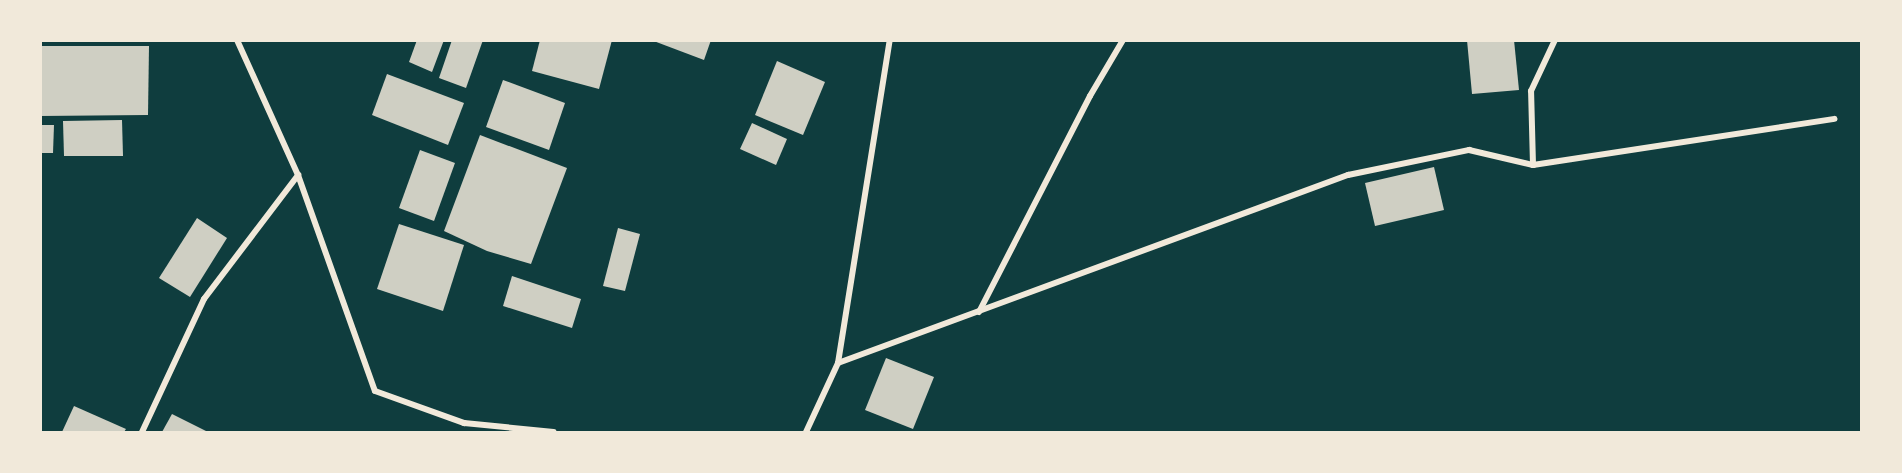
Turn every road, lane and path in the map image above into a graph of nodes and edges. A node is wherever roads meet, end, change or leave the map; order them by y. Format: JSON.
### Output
{"nodes":[{"id":1,"x":237,"y":40,"type":"edge"},
{"id":2,"x":890,"y":40,"type":"edge"},
{"id":3,"x":1123,"y":40,"type":"edge"},
{"id":4,"x":1555,"y":40,"type":"edge"},
{"id":5,"x":1835,"y":119,"type":"dead end"},
{"id":6,"x":1533,"y":165,"type":"junction"},
{"id":7,"x":298,"y":175,"type":"junction"},
{"id":8,"x":979,"y":313,"type":"junction"},
{"id":9,"x":837,"y":363,"type":"junction"},
{"id":10,"x":142,"y":432,"type":"edge"},
{"id":11,"x":554,"y":432,"type":"edge"},
{"id":12,"x":806,"y":432,"type":"edge"}],
"edges":[{"from":1,"to":7,"type":"street"},
{"from":2,"to":9,"type":"street"},
{"from":3,"to":8,"type":"street"},
{"from":4,"to":6,"type":"street"},
{"from":5,"to":6,"type":"street"},
{"from":6,"to":8,"type":"street"},
{"from":7,"to":10,"type":"street"},
{"from":7,"to":11,"type":"street"},
{"from":8,"to":9,"type":"street"},
{"from":9,"to":12,"type":"street"}]}
